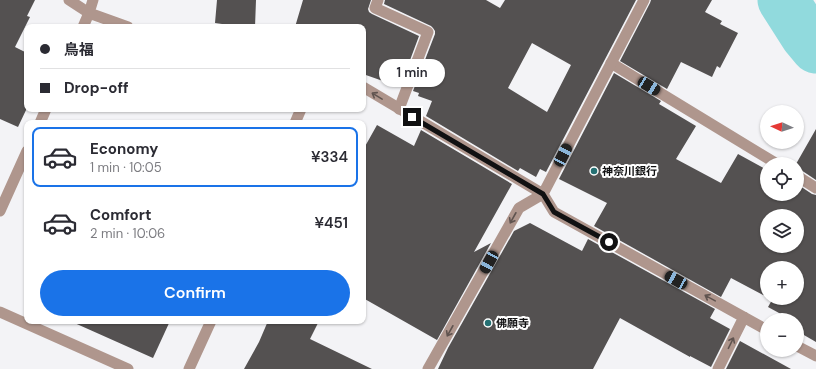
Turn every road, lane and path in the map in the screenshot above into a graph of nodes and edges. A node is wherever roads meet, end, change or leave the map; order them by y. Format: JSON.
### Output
{"nodes":[{"id":1,"x":69,"y":0,"type":"edge"},
{"id":2,"x":93,"y":0,"type":"edge"},
{"id":3,"x":378,"y":0,"type":"edge"},
{"id":4,"x":644,"y":0,"type":"edge"},
{"id":5,"x":89,"y":13,"type":"junction"},
{"id":6,"x":84,"y":24,"type":"edge"},
{"id":7,"x":120,"y":24,"type":"edge"},
{"id":8,"x":611,"y":63,"type":"junction"},
{"id":9,"x":366,"y":89,"type":"edge"},
{"id":10,"x":399,"y":109,"type":"junction"},
{"id":11,"x":765,"y":157,"type":"edge"},
{"id":12,"x":24,"y":158,"type":"edge"},
{"id":13,"x":804,"y":180,"type":"edge"},
{"id":14,"x":816,"y":188,"type":"edge"},
{"id":15,"x":543,"y":194,"type":"junction"},
{"id":16,"x":0,"y":211,"type":"edge"},
{"id":17,"x":0,"y":312,"type":"edge"},
{"id":18,"x":744,"y":317,"type":"junction"},
{"id":19,"x":24,"y":323,"type":"edge"},
{"id":20,"x":27,"y":324,"type":"edge"},
{"id":21,"x":209,"y":324,"type":"edge"},
{"id":22,"x":760,"y":326,"type":"edge"},
{"id":23,"x":804,"y":350,"type":"edge"},
{"id":24,"x":816,"y":356,"type":"edge"},
{"id":25,"x":128,"y":369,"type":"edge"},
{"id":26,"x":189,"y":369,"type":"edge"},
{"id":27,"x":428,"y":369,"type":"edge"},
{"id":28,"x":718,"y":369,"type":"edge"}],
"edges":[{"from":1,"to":5,"type":"street"},
{"from":2,"to":5,"type":"street"},
{"from":3,"to":10,"type":"street"},
{"from":4,"to":8,"type":"street"},
{"from":5,"to":6,"type":"street"},
{"from":5,"to":7,"type":"street"},
{"from":8,"to":11,"type":"street"},
{"from":8,"to":15,"type":"street"},
{"from":10,"to":9,"type":"street","one_way":true},
{"from":10,"to":15,"type":"street"},
{"from":12,"to":16,"type":"street"},
{"from":13,"to":14,"type":"street"},
{"from":18,"to":15,"type":"street","one_way":true},
{"from":15,"to":27,"type":"street","one_way":true},
{"from":17,"to":19,"type":"street"},
{"from":18,"to":22,"type":"street"},
{"from":28,"to":18,"type":"street","one_way":true},
{"from":20,"to":25,"type":"street"},
{"from":21,"to":26,"type":"street"},
{"from":23,"to":24,"type":"street"}]}
